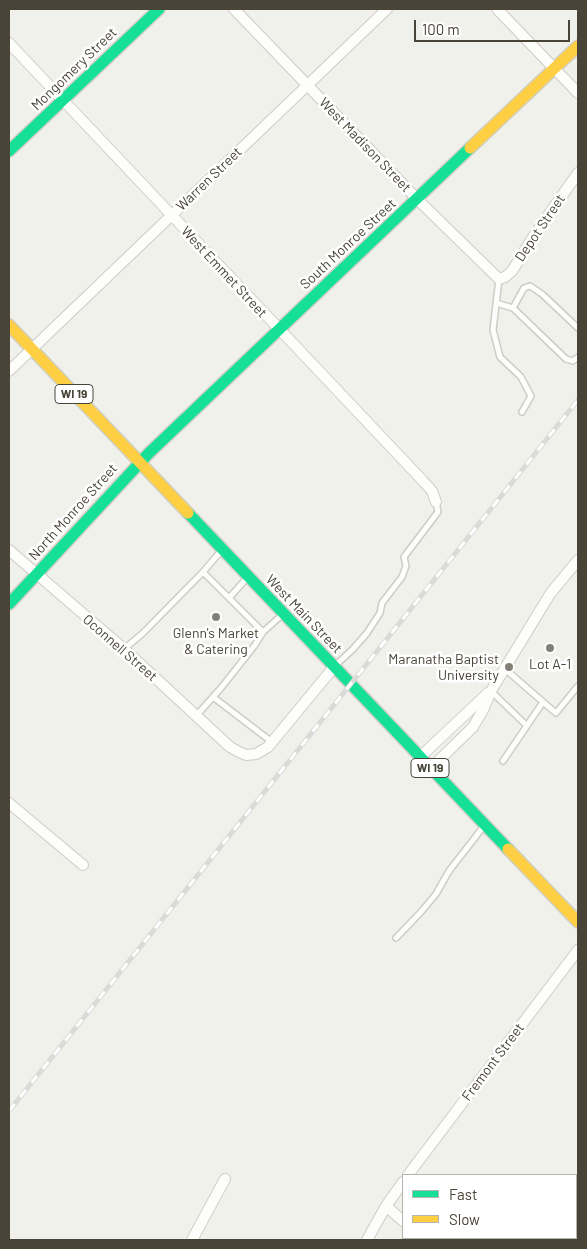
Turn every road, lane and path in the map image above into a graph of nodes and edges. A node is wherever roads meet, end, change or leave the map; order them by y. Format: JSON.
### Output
{"nodes":[{"id":1,"x":159,"y":9,"type":"edge"},
{"id":2,"x":234,"y":9,"type":"edge"},
{"id":3,"x":388,"y":9,"type":"edge"},
{"id":4,"x":498,"y":9,"type":"edge"},
{"id":5,"x":9,"y":43,"type":"edge"},
{"id":6,"x":578,"y":46,"type":"edge"},
{"id":7,"x":555,"y":69,"type":"junction"},
{"id":8,"x":307,"y":85,"type":"junction"},
{"id":9,"x":578,"y":93,"type":"edge"},
{"id":10,"x":63,"y":101,"type":"junction"},
{"id":11,"x":9,"y":151,"type":"edge"},
{"id":12,"x":578,"y":173,"type":"edge"},
{"id":13,"x":417,"y":199,"type":"junction"},
{"id":14,"x":171,"y":216,"type":"junction"},
{"id":15,"x":499,"y":279,"type":"junction"},
{"id":16,"x":496,"y":303,"type":"junction"},
{"id":17,"x":513,"y":308,"type":"junction"},
{"id":18,"x":9,"y":326,"type":"edge"},
{"id":19,"x":578,"y":328,"type":"edge"},
{"id":20,"x":278,"y":330,"type":"junction"},
{"id":21,"x":31,"y":349,"type":"junction"},
{"id":22,"x":578,"y":358,"type":"edge"},
{"id":23,"x":9,"y":372,"type":"edge"},
{"id":24,"x":522,"y":412,"type":"dead end"},
{"id":25,"x":139,"y":463,"type":"junction"},
{"id":26,"x":436,"y":502,"type":"joint"},
{"id":27,"x":9,"y":550,"type":"edge"},
{"id":28,"x":222,"y":550,"type":"junction"},
{"id":29,"x":578,"y":560,"type":"edge"},
{"id":30,"x":203,"y":572,"type":"junction"},
{"id":31,"x":36,"y":575,"type":"junction"},
{"id":32,"x":248,"y":577,"type":"junction"},
{"id":33,"x":229,"y":598,"type":"junction"},
{"id":34,"x":9,"y":604,"type":"edge"},
{"id":35,"x":283,"y":614,"type":"junction"},
{"id":36,"x":263,"y":632,"type":"junction"},
{"id":37,"x":124,"y":649,"type":"junction"},
{"id":38,"x":334,"y":667,"type":"junction"},
{"id":39,"x":505,"y":669,"type":"junction"},
{"id":40,"x":578,"y":686,"type":"edge"},
{"id":41,"x":491,"y":691,"type":"junction"},
{"id":42,"x":213,"y":697,"type":"junction"},
{"id":43,"x":543,"y":702,"type":"junction"},
{"id":44,"x":196,"y":716,"type":"junction"},
{"id":45,"x":526,"y":725,"type":"junction"},
{"id":46,"x":272,"y":742,"type":"junction"},
{"id":47,"x":420,"y":757,"type":"junction"},
{"id":48,"x":503,"y":762,"type":"dead end"},
{"id":49,"x":430,"y":769,"type":"junction"},
{"id":50,"x":10,"y":807,"type":"edge"},
{"id":51,"x":485,"y":825,"type":"junction"},
{"id":52,"x":83,"y":865,"type":"dead end"},
{"id":53,"x":578,"y":922,"type":"edge"},
{"id":54,"x":396,"y":938,"type":"dead end"},
{"id":55,"x":578,"y":950,"type":"edge"},
{"id":56,"x":409,"y":1174,"type":"edge"},
{"id":57,"x":225,"y":1179,"type":"dead end"},
{"id":58,"x":402,"y":1183,"type":"edge"},
{"id":59,"x":386,"y":1206,"type":"junction"},
{"id":60,"x":402,"y":1220,"type":"edge"},
{"id":61,"x":192,"y":1240,"type":"edge"},
{"id":62,"x":367,"y":1240,"type":"edge"}],
"edges":[{"from":1,"to":10,"type":"main road","name":"Mongomery Street"},
{"from":2,"to":8,"type":"street","name":"West Madison Street"},
{"from":3,"to":8,"type":"street","name":"Warren Street"},
{"from":4,"to":7,"type":"street"},
{"from":5,"to":10,"type":"street","name":"West Emmet Street"},
{"from":6,"to":7,"type":"main road","name":"South Monroe Street"},
{"from":7,"to":9,"type":"street"},
{"from":7,"to":13,"type":"main road","name":"South Monroe Street"},
{"from":8,"to":13,"type":"street","name":"West Madison Street"},
{"from":8,"to":14,"type":"street","name":"Warren Street"},
{"from":10,"to":11,"type":"main road","name":"Mongomery Street"},
{"from":10,"to":14,"type":"street","name":"West Emmet Street"},
{"from":12,"to":15,"type":"street","name":"Depot Street"},
{"from":13,"to":15,"type":"street","name":"West Madison Street"},
{"from":13,"to":20,"type":"main road","name":"South Monroe Street"},
{"from":14,"to":20,"type":"street","name":"West Emmet Street"},
{"from":14,"to":21,"type":"street","name":"Warren Street"},
{"from":15,"to":16,"type":"lane"},
{"from":16,"to":17,"type":"lane"},
{"from":16,"to":24,"type":"lane"},
{"from":17,"to":19,"type":"lane"},
{"from":17,"to":22,"type":"lane"},
{"from":18,"to":21,"type":"main road","name":"West Main Street","number":"WI 19"},
{"from":20,"to":25,"type":"main road","name":"South Monroe Street"},
{"from":20,"to":26,"type":"street","name":"West Emmet Street"},
{"from":21,"to":23,"type":"street","name":"Warren Street"},
{"from":21,"to":25,"type":"main road","name":"West Main Street","number":"WI 19"},
{"from":25,"to":28,"type":"main road","name":"West Main Street","number":"WI 19"},
{"from":25,"to":31,"type":"main road","name":"North Monroe Street"},
{"from":26,"to":38,"type":"lane"},
{"from":27,"to":31,"type":"street","name":"Oconnell Street"},
{"from":28,"to":30,"type":"lane"},
{"from":28,"to":32,"type":"main road","name":"West Main Street","number":"WI 19"},
{"from":29,"to":39,"type":"street"},
{"from":30,"to":33,"type":"lane"},
{"from":30,"to":37,"type":"lane"},
{"from":31,"to":34,"type":"main road","name":"North Monroe Street"},
{"from":31,"to":37,"type":"street","name":"Oconnell Street"},
{"from":32,"to":33,"type":"lane"},
{"from":32,"to":35,"type":"main road","name":"West Main Street","number":"WI 19"},
{"from":33,"to":36,"type":"lane"},
{"from":35,"to":36,"type":"lane"},
{"from":35,"to":38,"type":"main road","name":"West Main Street","number":"WI 19"},
{"from":36,"to":42,"type":"lane"},
{"from":37,"to":44,"type":"street","name":"Oconnell Street"},
{"from":38,"to":46,"type":"street"},
{"from":38,"to":47,"type":"main road","name":"West Main Street","number":"WI 19"},
{"from":39,"to":41,"type":"street"},
{"from":39,"to":43,"type":"lane"},
{"from":40,"to":43,"type":"lane"},
{"from":41,"to":45,"type":"lane"},
{"from":41,"to":47,"type":"street"},
{"from":41,"to":49,"type":"street"},
{"from":42,"to":44,"type":"lane"},
{"from":42,"to":46,"type":"lane"},
{"from":43,"to":45,"type":"lane"},
{"from":44,"to":46,"type":"street","name":"Oconnell Street"},
{"from":45,"to":48,"type":"lane"},
{"from":47,"to":49,"type":"main road","name":"West Main Street","number":"WI 19"},
{"from":49,"to":51,"type":"main road","name":"West Main Street","number":"WI 19"},
{"from":50,"to":52,"type":"street"},
{"from":51,"to":53,"type":"main road","name":"West Main Street","number":"WI 19"},
{"from":51,"to":54,"type":"lane"},
{"from":55,"to":56,"type":"street","name":"Fremont Street"},
{"from":57,"to":61,"type":"street"},
{"from":58,"to":59,"type":"street"},
{"from":59,"to":60,"type":"street"},
{"from":59,"to":62,"type":"street"}]}
